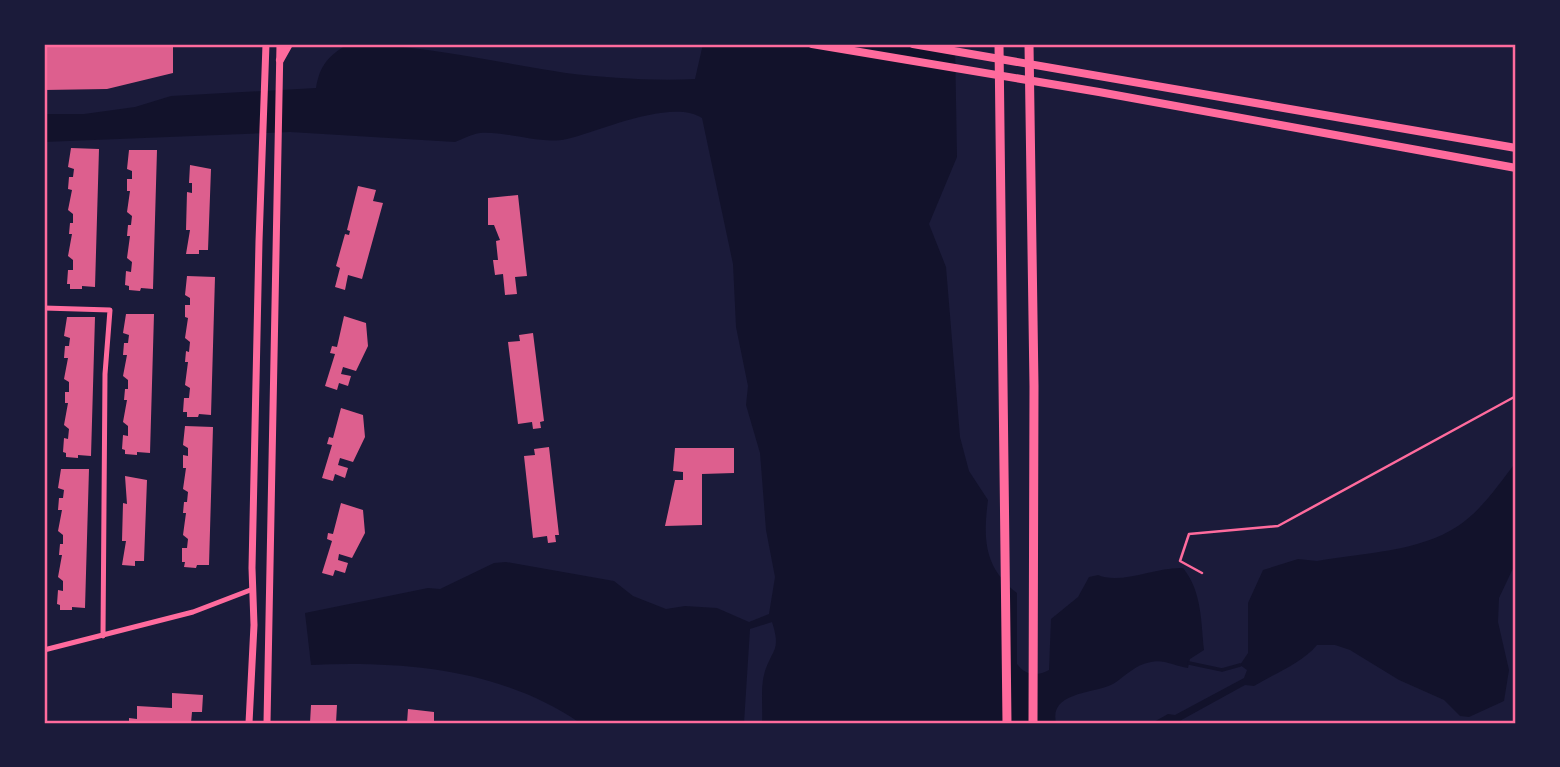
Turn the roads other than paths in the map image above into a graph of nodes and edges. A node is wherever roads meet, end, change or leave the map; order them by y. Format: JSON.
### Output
{"nodes":[{"id":1,"x":266,"y":44,"type":"edge"},
{"id":2,"x":281,"y":44,"type":"edge"},
{"id":3,"x":289,"y":44,"type":"edge"},
{"id":4,"x":811,"y":44,"type":"edge"},
{"id":5,"x":913,"y":44,"type":"edge"},
{"id":6,"x":999,"y":44,"type":"edge"},
{"id":7,"x":1029,"y":44,"type":"edge"},
{"id":8,"x":280,"y":60,"type":"junction"},
{"id":9,"x":1516,"y":148,"type":"edge"},
{"id":10,"x":1516,"y":168,"type":"edge"},
{"id":11,"x":44,"y":308,"type":"edge"},
{"id":12,"x":1516,"y":396,"type":"edge"},
{"id":13,"x":1202,"y":573,"type":"dead end"},
{"id":14,"x":253,"y":589,"type":"junction"},
{"id":15,"x":103,"y":636,"type":"junction"},
{"id":16,"x":44,"y":650,"type":"edge"},
{"id":17,"x":249,"y":723,"type":"edge"},
{"id":18,"x":267,"y":723,"type":"edge"},
{"id":19,"x":1007,"y":723,"type":"edge"},
{"id":20,"x":1033,"y":723,"type":"edge"}],
"edges":[{"from":1,"to":14,"type":"street"},
{"from":2,"to":8,"type":"street"},
{"from":3,"to":8,"type":"main road"},
{"from":4,"to":10,"type":"main road"},
{"from":5,"to":9,"type":"main road"},
{"from":6,"to":19,"type":"main road"},
{"from":7,"to":20,"type":"main road"},
{"from":8,"to":18,"type":"street"},
{"from":11,"to":15,"type":"street"},
{"from":12,"to":13,"type":"lane"},
{"from":14,"to":15,"type":"street"},
{"from":14,"to":17,"type":"street"},
{"from":15,"to":16,"type":"street"}]}
